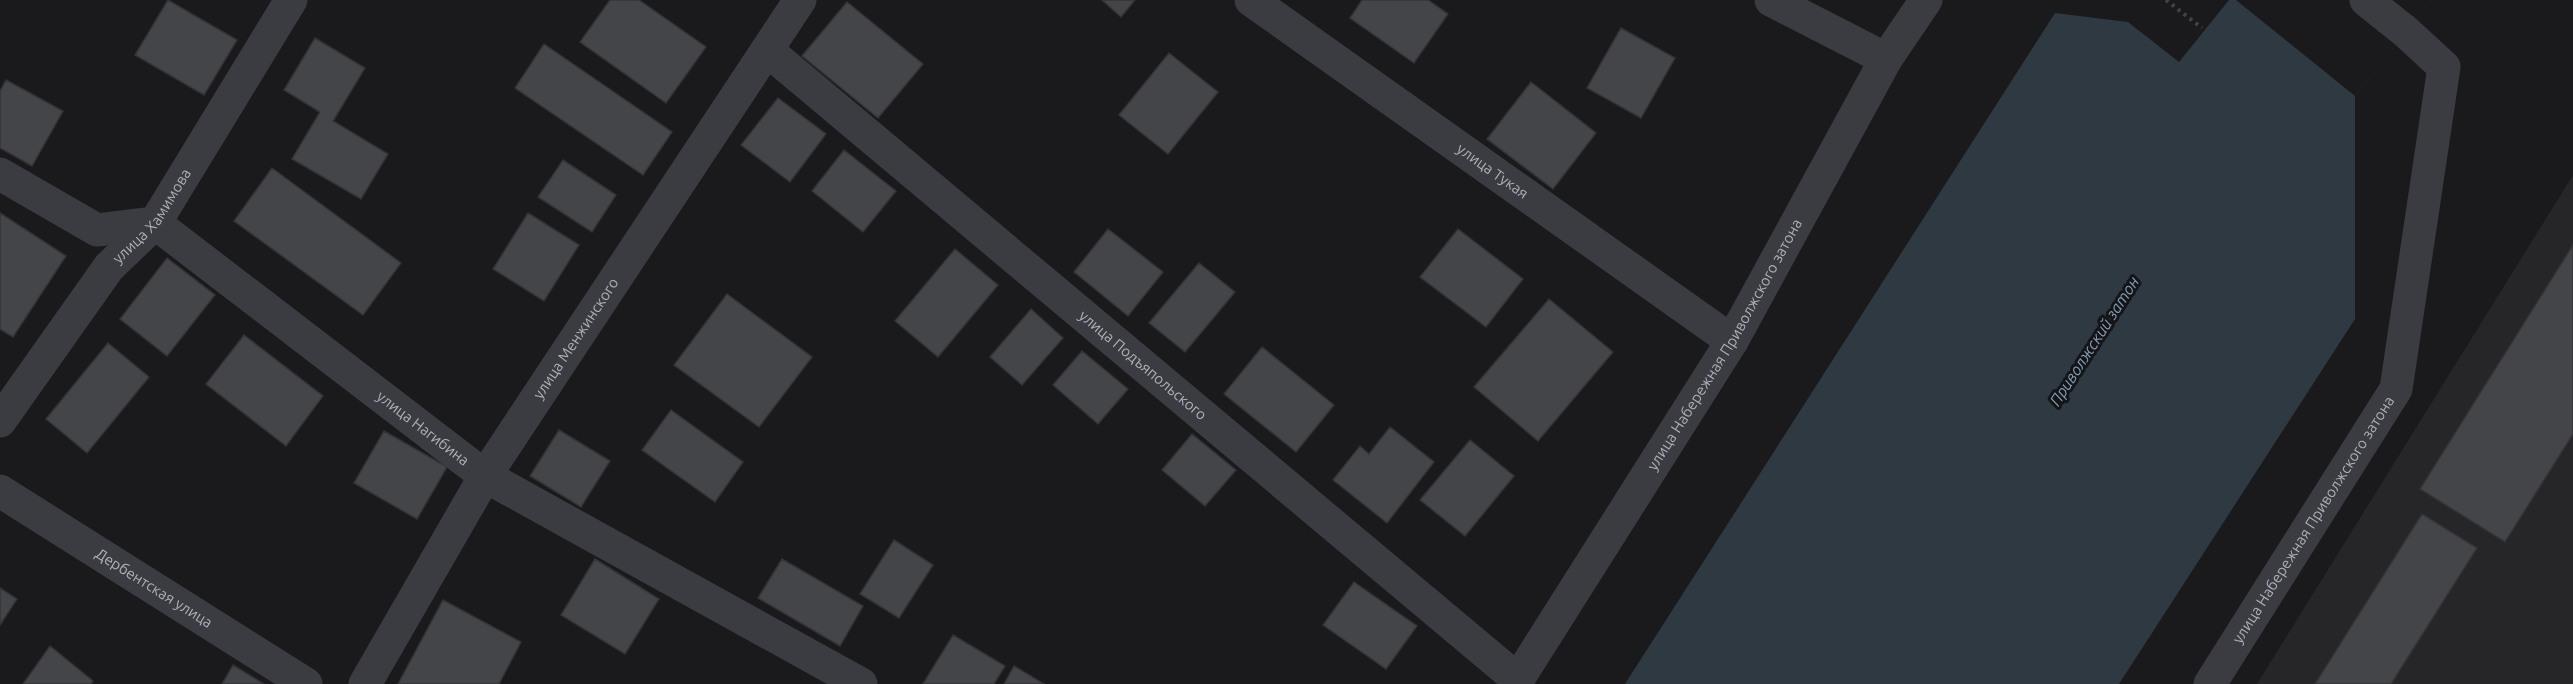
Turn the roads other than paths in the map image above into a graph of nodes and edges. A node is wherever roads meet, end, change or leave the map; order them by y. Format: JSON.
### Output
{"nodes":[{"id":1,"x":291,"y":0,"type":"edge"},
{"id":2,"x":800,"y":0,"type":"edge"},
{"id":3,"x":1251,"y":0,"type":"edge"},
{"id":4,"x":1771,"y":0,"type":"edge"},
{"id":5,"x":1926,"y":0,"type":"edge"},
{"id":6,"x":2366,"y":0,"type":"edge"},
{"id":7,"x":768,"y":51,"type":"junction"},
{"id":8,"x":1886,"y":59,"type":"junction"},
{"id":9,"x":0,"y":174,"type":"edge"},
{"id":10,"x":155,"y":223,"type":"junction"},
{"id":11,"x":1732,"y":341,"type":"junction"},
{"id":12,"x":0,"y":421,"type":"edge"},
{"id":13,"x":485,"y":476,"type":"junction"},
{"id":14,"x":0,"y":491,"type":"edge"},
{"id":15,"x":1516,"y":682,"type":"edge"},
{"id":16,"x":306,"y":684,"type":"edge"},
{"id":17,"x":365,"y":684,"type":"edge"},
{"id":18,"x":861,"y":684,"type":"edge"},
{"id":19,"x":2210,"y":684,"type":"edge"}],
"edges":[{"from":1,"to":10,"type":"street","name":"улица Хамимова"},
{"from":2,"to":7,"type":"street","name":"улица Менжинского"},
{"from":3,"to":11,"type":"street","name":"улица Тукая"},
{"from":4,"to":8,"type":"street"},
{"from":5,"to":8,"type":"street","name":"улица Набережная Приволжского затона"},
{"from":6,"to":19,"type":"street","name":"улица Набережная Приволжского затона"},
{"from":7,"to":13,"type":"street","name":"улица Менжинского"},
{"from":7,"to":15,"type":"street","name":"улица Подъяпольского"},
{"from":8,"to":11,"type":"street","name":"улица Набережная Приволжского затона"},
{"from":9,"to":10,"type":"street"},
{"from":10,"to":12,"type":"street","name":"улица Хамимова"},
{"from":10,"to":13,"type":"street","name":"улица Нагибина"},
{"from":11,"to":15,"type":"street","name":"улица Набережная Приволжского затона"},
{"from":13,"to":17,"type":"street","name":"улица Менжинского"},
{"from":13,"to":18,"type":"street","name":"улица Нагибина"},
{"from":14,"to":16,"type":"street","name":"Дербентская улица"}]}
